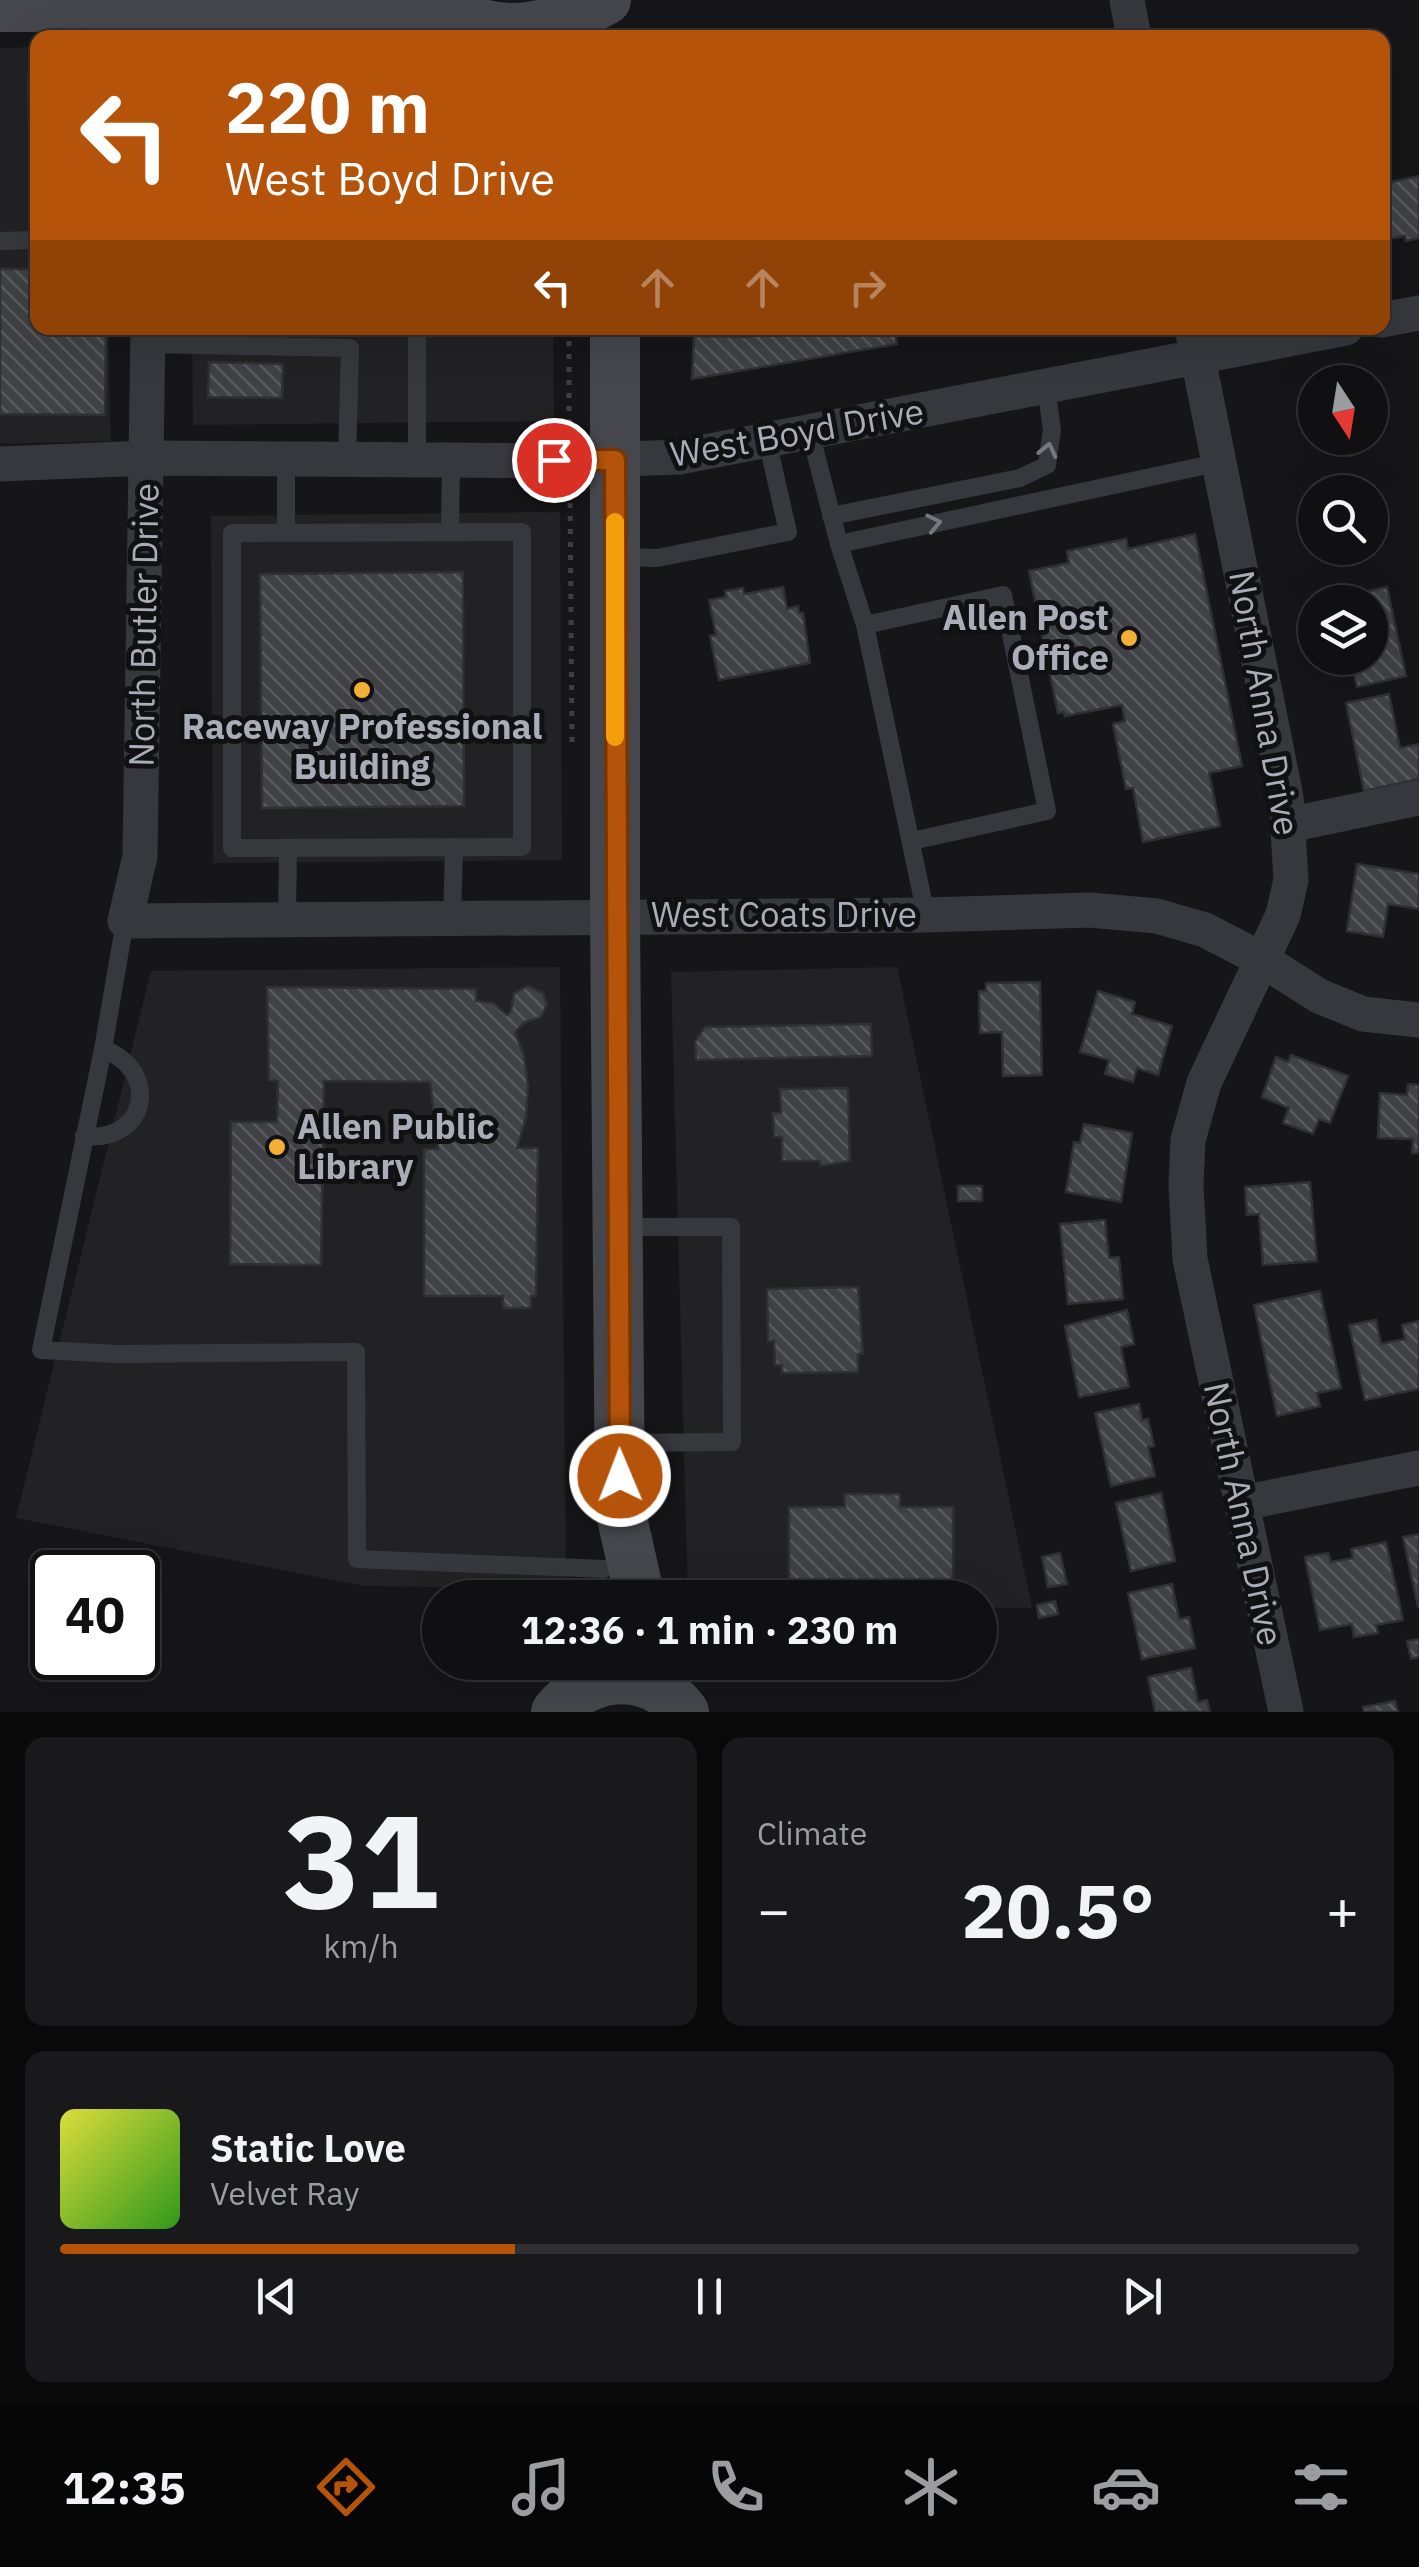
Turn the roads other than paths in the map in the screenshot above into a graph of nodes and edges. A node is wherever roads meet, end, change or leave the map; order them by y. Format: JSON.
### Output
{"nodes":[{"id":1,"x":606,"y":0,"type":"edge"},
{"id":2,"x":614,"y":0,"type":"edge"},
{"id":3,"x":1126,"y":0,"type":"edge"},
{"id":4,"x":446,"y":2,"type":"edge"},
{"id":5,"x":381,"y":3,"type":"edge"},
{"id":6,"x":0,"y":7,"type":"edge"},
{"id":7,"x":150,"y":15,"type":"edge"},
{"id":8,"x":613,"y":30,"type":"edge"},
{"id":9,"x":1132,"y":30,"type":"edge"},
{"id":10,"x":0,"y":240,"type":"edge"},
{"id":11,"x":30,"y":240,"type":"edge"},
{"id":12,"x":1419,"y":312,"type":"edge"},
{"id":13,"x":1390,"y":318,"type":"edge"},
{"id":14,"x":418,"y":335,"type":"edge"},
{"id":15,"x":614,"y":335,"type":"edge"},
{"id":16,"x":1276,"y":335,"type":"edge"},
{"id":17,"x":148,"y":336,"type":"edge"},
{"id":18,"x":1195,"y":343,"type":"edge"},
{"id":19,"x":1046,"y":387,"type":"junction"},
{"id":20,"x":810,"y":432,"type":"junction"},
{"id":21,"x":767,"y":440,"type":"junction"},
{"id":22,"x":146,"y":458,"type":"junction"},
{"id":23,"x":286,"y":459,"type":"junction"},
{"id":24,"x":348,"y":460,"type":"junction"},
{"id":25,"x":434,"y":460,"type":"junction"},
{"id":26,"x":615,"y":460,"type":"junction"},
{"id":27,"x":1221,"y":462,"type":"junction"},
{"id":28,"x":0,"y":464,"type":"edge"},
{"id":29,"x":831,"y":516,"type":"junction"},
{"id":30,"x":286,"y":532,"type":"junction"},
{"id":31,"x":450,"y":532,"type":"junction"},
{"id":32,"x":838,"y":544,"type":"junction"},
{"id":33,"x":614,"y":558,"type":"junction"},
{"id":34,"x":865,"y":624,"type":"junction"},
{"id":35,"x":1419,"y":798,"type":"edge"},
{"id":36,"x":1288,"y":826,"type":"junction"},
{"id":37,"x":912,"y":840,"type":"junction"},
{"id":38,"x":454,"y":847,"type":"junction"},
{"id":39,"x":288,"y":848,"type":"junction"},
{"id":40,"x":926,"y":915,"type":"junction"},
{"id":41,"x":615,"y":916,"type":"junction"},
{"id":42,"x":452,"y":918,"type":"junction"},
{"id":43,"x":287,"y":920,"type":"junction"},
{"id":44,"x":125,"y":921,"type":"junction"},
{"id":45,"x":1261,"y":959,"type":"junction"},
{"id":46,"x":1419,"y":1020,"type":"edge"},
{"id":47,"x":103,"y":1050,"type":"junction"},
{"id":48,"x":84,"y":1136,"type":"junction"},
{"id":49,"x":620,"y":1227,"type":"junction"},
{"id":50,"x":619,"y":1443,"type":"junction"},
{"id":51,"x":1419,"y":1468,"type":"edge"},
{"id":52,"x":1242,"y":1503,"type":"junction"},
{"id":53,"x":541,"y":1580,"type":"edge"},
{"id":54,"x":616,"y":1580,"type":"edge"},
{"id":55,"x":578,"y":1687,"type":"edge"},
{"id":56,"x":665,"y":1688,"type":"edge"},
{"id":57,"x":1286,"y":1712,"type":"edge"}],
"edges":[{"from":1,"to":4,"type":"street"},
{"from":2,"to":8,"type":"street"},
{"from":3,"to":9,"type":"street"},
{"from":4,"to":5,"type":"street"},
{"from":5,"to":7,"type":"street"},
{"from":6,"to":7,"type":"street"},
{"from":10,"to":11,"type":"lane"},
{"from":12,"to":13,"type":"street"},
{"from":14,"to":25,"type":"lane"},
{"from":15,"to":26,"type":"street"},
{"from":16,"to":18,"type":"street","name":"West Boyd Drive"},
{"from":17,"to":22,"type":"street","name":"North Butler Drive"},
{"from":17,"to":24,"type":"lane"},
{"from":18,"to":19,"type":"street","name":"West Boyd Drive"},
{"from":18,"to":27,"type":"street","name":"North Anna Drive"},
{"from":19,"to":20,"type":"street","name":"West Boyd Drive"},
{"from":29,"to":19,"type":"lane","one_way":true},
{"from":20,"to":21,"type":"street","name":"West Boyd Drive"},
{"from":20,"to":29,"type":"lane"},
{"from":21,"to":26,"type":"street","name":"West Boyd Drive"},
{"from":21,"to":33,"type":"lane"},
{"from":22,"to":23,"type":"street","name":"West Boyd Drive"},
{"from":22,"to":28,"type":"street","name":"West Boyd Drive"},
{"from":22,"to":44,"type":"street","name":"North Butler Drive"},
{"from":23,"to":24,"type":"street","name":"West Boyd Drive"},
{"from":23,"to":30,"type":"lane"},
{"from":24,"to":25,"type":"street","name":"West Boyd Drive"},
{"from":25,"to":26,"type":"street","name":"West Boyd Drive"},
{"from":25,"to":31,"type":"lane"},
{"from":26,"to":33,"type":"street"},
{"from":32,"to":27,"type":"lane","one_way":true},
{"from":27,"to":36,"type":"street","name":"North Anna Drive"},
{"from":29,"to":32,"type":"lane"},
{"from":30,"to":31,"type":"lane"},
{"from":30,"to":39,"type":"lane"},
{"from":31,"to":38,"type":"lane"},
{"from":32,"to":34,"type":"lane"},
{"from":33,"to":41,"type":"street"},
{"from":34,"to":37,"type":"lane"},
{"from":34,"to":37,"type":"lane"},
{"from":35,"to":36,"type":"street"},
{"from":36,"to":45,"type":"street","name":"North Anna Drive"},
{"from":37,"to":40,"type":"lane"},
{"from":38,"to":39,"type":"lane"},
{"from":38,"to":42,"type":"lane"},
{"from":39,"to":43,"type":"lane"},
{"from":40,"to":41,"type":"street","name":"West Coats Drive"},
{"from":40,"to":45,"type":"street","name":"West Coats Drive"},
{"from":41,"to":42,"type":"street","name":"West Coats Drive"},
{"from":41,"to":49,"type":"street"},
{"from":42,"to":43,"type":"street","name":"West Coats Drive"},
{"from":43,"to":44,"type":"street","name":"West Coats Drive"},
{"from":44,"to":47,"type":"lane"},
{"from":45,"to":46,"type":"street","name":"West Coats Drive"},
{"from":45,"to":52,"type":"street","name":"North Anna Drive"},
{"from":47,"to":48,"type":"lane"},
{"from":47,"to":48,"type":"lane"},
{"from":48,"to":53,"type":"lane"},
{"from":49,"to":50,"type":"street"},
{"from":49,"to":50,"type":"lane"},
{"from":50,"to":54,"type":"street"},
{"from":51,"to":52,"type":"street"},
{"from":52,"to":57,"type":"street","name":"North Anna Drive"},
{"from":55,"to":56,"type":"street"}]}
